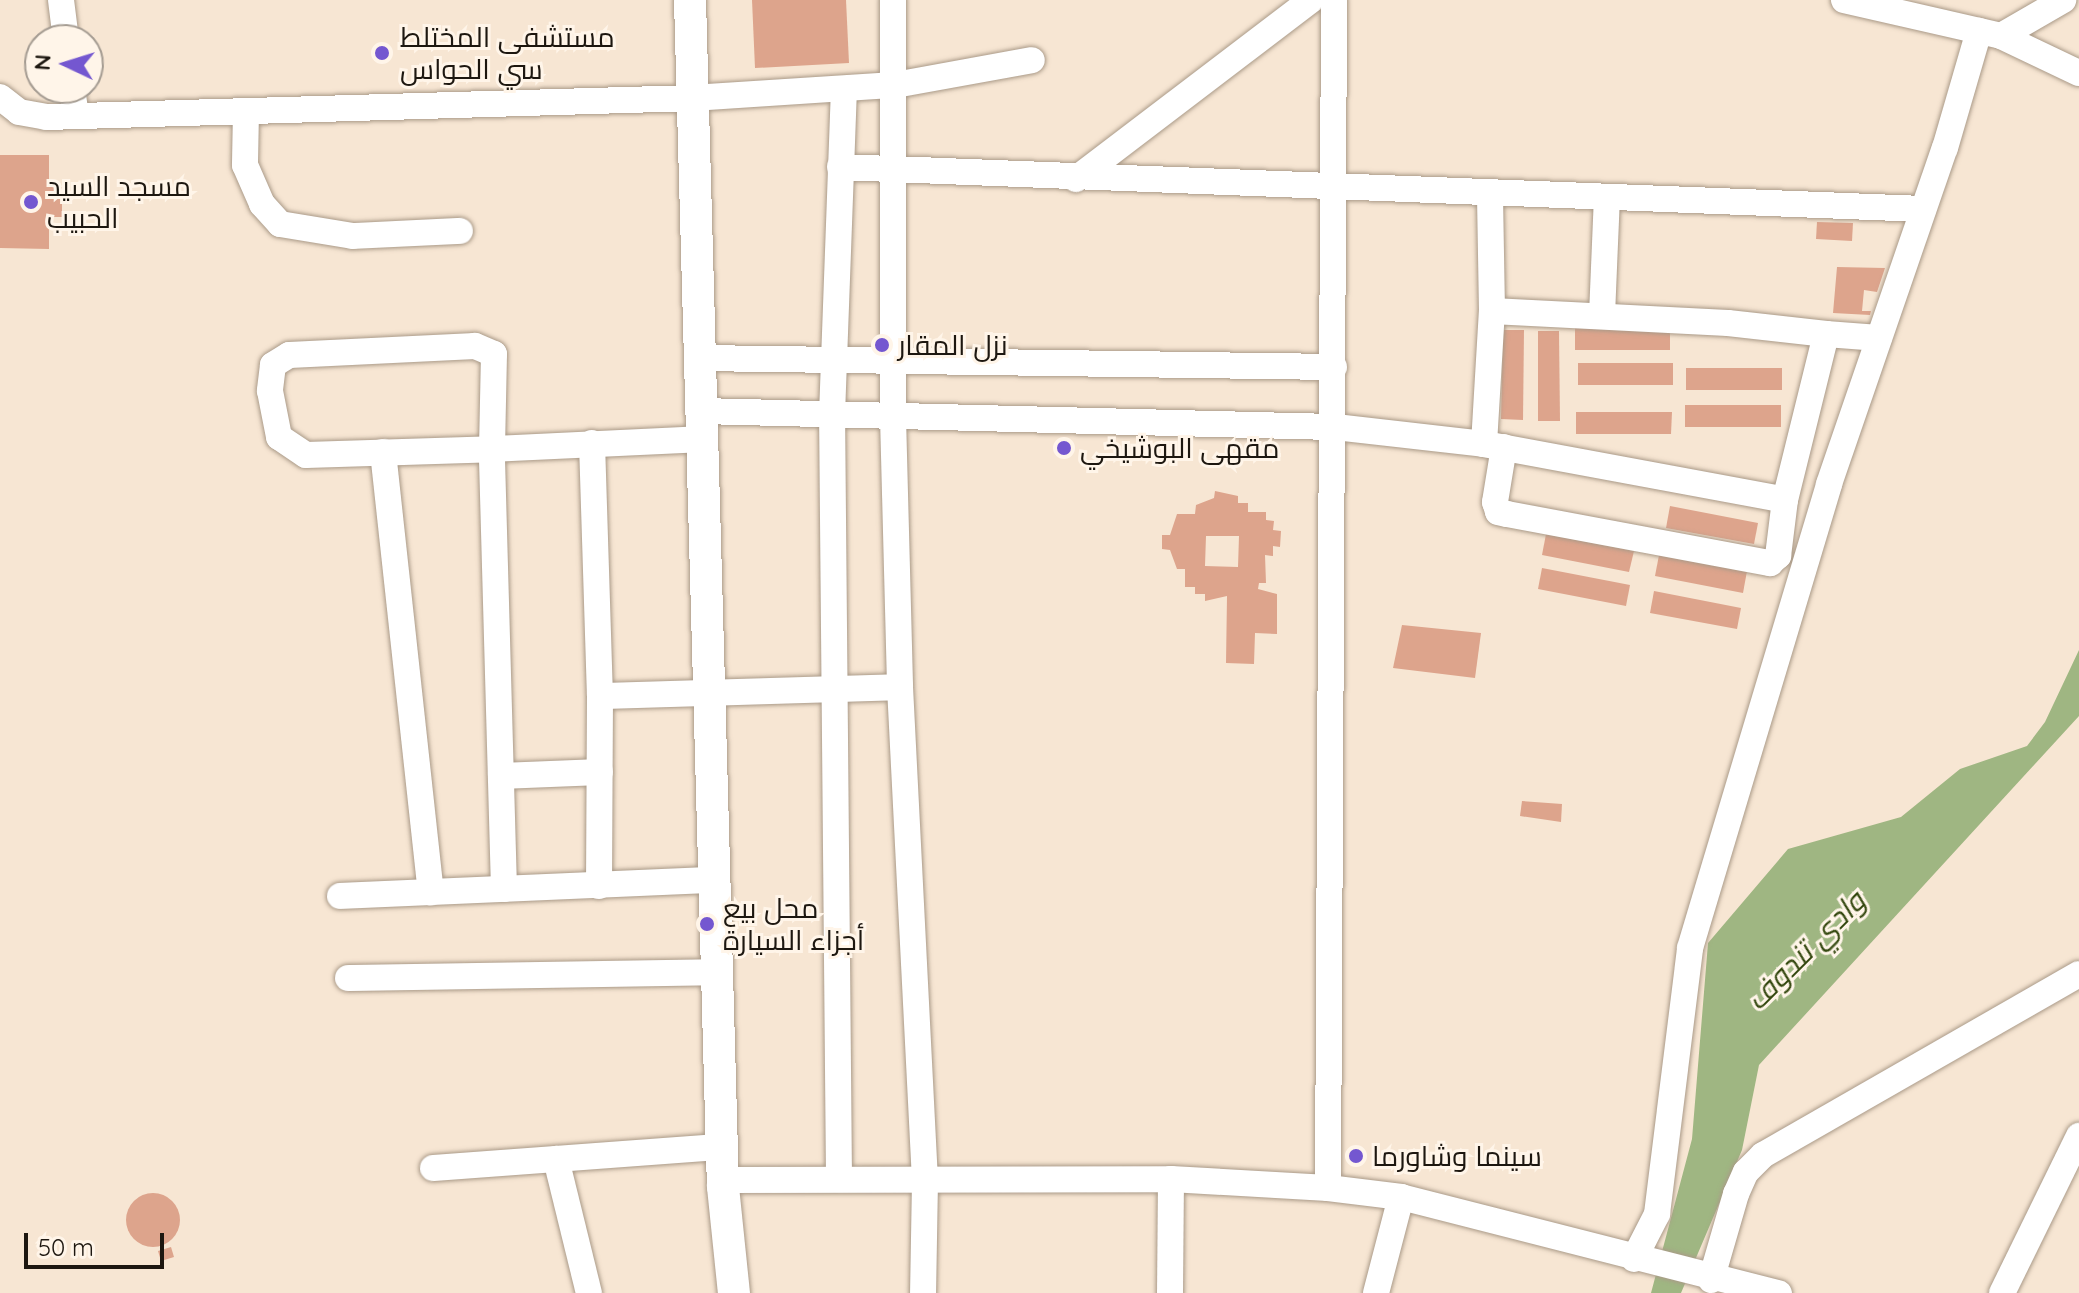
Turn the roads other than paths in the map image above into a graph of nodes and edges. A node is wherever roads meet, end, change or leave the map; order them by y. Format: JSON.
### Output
{"nodes":[{"id":1,"x":61,"y":0,"type":"edge"},
{"id":2,"x":690,"y":0,"type":"edge"},
{"id":3,"x":893,"y":0,"type":"edge"},
{"id":4,"x":1311,"y":0,"type":"edge"},
{"id":5,"x":1334,"y":0,"type":"edge"},
{"id":6,"x":1844,"y":0,"type":"edge"},
{"id":7,"x":2063,"y":0,"type":"edge"},
{"id":8,"x":64,"y":24,"type":"edge"},
{"id":9,"x":1990,"y":33,"type":"junction"},
{"id":10,"x":1032,"y":60,"type":"dead end"},
{"id":11,"x":2079,"y":73,"type":"edge"},
{"id":12,"x":895,"y":85,"type":"junction"},
{"id":13,"x":844,"y":89,"type":"junction"},
{"id":14,"x":0,"y":97,"type":"edge"},
{"id":15,"x":692,"y":98,"type":"junction"},
{"id":16,"x":74,"y":104,"type":"edge"},
{"id":17,"x":246,"y":111,"type":"junction"},
{"id":18,"x":76,"y":116,"type":"junction"},
{"id":19,"x":840,"y":167,"type":"junction"},
{"id":20,"x":896,"y":168,"type":"junction"},
{"id":21,"x":1076,"y":179,"type":"junction"},
{"id":22,"x":1333,"y":187,"type":"junction"},
{"id":23,"x":1490,"y":193,"type":"junction"},
{"id":24,"x":1607,"y":197,"type":"junction"},
{"id":25,"x":1923,"y":209,"type":"junction"},
{"id":26,"x":460,"y":231,"type":"dead end"},
{"id":27,"x":1492,"y":311,"type":"junction"},
{"id":28,"x":1602,"y":315,"type":"junction"},
{"id":29,"x":1826,"y":334,"type":"junction"},
{"id":30,"x":1879,"y":338,"type":"junction"},
{"id":31,"x":699,"y":358,"type":"junction"},
{"id":32,"x":832,"y":358,"type":"junction"},
{"id":33,"x":892,"y":358,"type":"junction"},
{"id":34,"x":1334,"y":367,"type":"junction"},
{"id":35,"x":832,"y":415,"type":"junction"},
{"id":36,"x":893,"y":417,"type":"junction"},
{"id":37,"x":701,"y":425,"type":"junction"},
{"id":38,"x":1335,"y":427,"type":"junction"},
{"id":39,"x":592,"y":443,"type":"junction"},
{"id":40,"x":1494,"y":446,"type":"junction"},
{"id":41,"x":492,"y":449,"type":"junction"},
{"id":42,"x":383,"y":452,"type":"junction"},
{"id":43,"x":1785,"y":500,"type":"junction"},
{"id":44,"x":836,"y":686,"type":"junction"},
{"id":45,"x":900,"y":687,"type":"junction"},
{"id":46,"x":707,"y":690,"type":"junction"},
{"id":47,"x":600,"y":696,"type":"junction"},
{"id":48,"x":600,"y":772,"type":"junction"},
{"id":49,"x":501,"y":776,"type":"junction"},
{"id":50,"x":713,"y":880,"type":"junction"},
{"id":51,"x":599,"y":886,"type":"junction"},
{"id":52,"x":504,"y":889,"type":"junction"},
{"id":53,"x":431,"y":892,"type":"junction"},
{"id":54,"x":340,"y":896,"type":"dead end"},
{"id":55,"x":716,"y":972,"type":"junction"},
{"id":56,"x":2079,"y":974,"type":"edge"},
{"id":57,"x":348,"y":978,"type":"dead end"},
{"id":58,"x":2079,"y":1136,"type":"edge"},
{"id":59,"x":722,"y":1147,"type":"junction"},
{"id":60,"x":556,"y":1159,"type":"junction"},
{"id":61,"x":433,"y":1168,"type":"dead end"},
{"id":62,"x":839,"y":1179,"type":"junction"},
{"id":63,"x":1171,"y":1179,"type":"junction"},
{"id":64,"x":723,"y":1180,"type":"junction"},
{"id":65,"x":925,"y":1181,"type":"junction"},
{"id":66,"x":1328,"y":1188,"type":"junction"},
{"id":67,"x":1401,"y":1197,"type":"junction"},
{"id":68,"x":1634,"y":1259,"type":"junction"},
{"id":69,"x":1711,"y":1280,"type":"junction"},
{"id":70,"x":1771,"y":1292,"type":"edge"},
{"id":71,"x":589,"y":1293,"type":"edge"},
{"id":72,"x":734,"y":1293,"type":"edge"},
{"id":73,"x":923,"y":1293,"type":"edge"},
{"id":74,"x":1170,"y":1293,"type":"edge"},
{"id":75,"x":1376,"y":1293,"type":"edge"},
{"id":76,"x":2002,"y":1293,"type":"edge"}],
"edges":[{"from":1,"to":8,"type":"street"},
{"from":2,"to":15,"type":"main road"},
{"from":3,"to":12,"type":"street"},
{"from":4,"to":21,"type":"street"},
{"from":5,"to":22,"type":"street"},
{"from":6,"to":9,"type":"street"},
{"from":7,"to":9,"type":"street"},
{"from":9,"to":11,"type":"street"},
{"from":9,"to":25,"type":"street"},
{"from":10,"to":12,"type":"street"},
{"from":12,"to":13,"type":"street"},
{"from":12,"to":20,"type":"street"},
{"from":13,"to":15,"type":"street"},
{"from":13,"to":19,"type":"street"},
{"from":14,"to":18,"type":"street"},
{"from":15,"to":17,"type":"street"},
{"from":15,"to":31,"type":"main road"},
{"from":16,"to":18,"type":"street"},
{"from":17,"to":18,"type":"street"},
{"from":17,"to":26,"type":"street"},
{"from":19,"to":20,"type":"street"},
{"from":19,"to":32,"type":"street"},
{"from":20,"to":21,"type":"street"},
{"from":20,"to":33,"type":"street"},
{"from":21,"to":22,"type":"street"},
{"from":22,"to":23,"type":"street"},
{"from":22,"to":34,"type":"street"},
{"from":23,"to":24,"type":"street"},
{"from":23,"to":27,"type":"street"},
{"from":24,"to":25,"type":"street"},
{"from":24,"to":28,"type":"street"},
{"from":25,"to":30,"type":"street"},
{"from":27,"to":28,"type":"street"},
{"from":27,"to":40,"type":"street"},
{"from":28,"to":29,"type":"street"},
{"from":29,"to":30,"type":"street"},
{"from":29,"to":43,"type":"street"},
{"from":30,"to":68,"type":"street"},
{"from":31,"to":32,"type":"street"},
{"from":31,"to":37,"type":"main road"},
{"from":32,"to":33,"type":"street"},
{"from":32,"to":35,"type":"street"},
{"from":33,"to":34,"type":"street"},
{"from":33,"to":36,"type":"street"},
{"from":34,"to":38,"type":"street"},
{"from":35,"to":36,"type":"street"},
{"from":35,"to":37,"type":"street"},
{"from":35,"to":44,"type":"street"},
{"from":36,"to":38,"type":"street"},
{"from":36,"to":45,"type":"street"},
{"from":37,"to":39,"type":"street"},
{"from":37,"to":46,"type":"main road"},
{"from":38,"to":40,"type":"street"},
{"from":38,"to":66,"type":"street"},
{"from":39,"to":41,"type":"street"},
{"from":39,"to":47,"type":"street"},
{"from":40,"to":43,"type":"street"},
{"from":40,"to":43,"type":"street"},
{"from":41,"to":42,"type":"street"},
{"from":41,"to":42,"type":"street"},
{"from":41,"to":49,"type":"street"},
{"from":42,"to":53,"type":"street"},
{"from":44,"to":45,"type":"street"},
{"from":44,"to":46,"type":"street"},
{"from":44,"to":62,"type":"street"},
{"from":45,"to":65,"type":"street"},
{"from":46,"to":47,"type":"street"},
{"from":46,"to":50,"type":"main road"},
{"from":47,"to":48,"type":"street"},
{"from":48,"to":49,"type":"street"},
{"from":48,"to":51,"type":"street"},
{"from":49,"to":52,"type":"street"},
{"from":50,"to":51,"type":"street"},
{"from":50,"to":55,"type":"main road"},
{"from":51,"to":52,"type":"street"},
{"from":52,"to":53,"type":"street"},
{"from":53,"to":54,"type":"street"},
{"from":55,"to":57,"type":"street"},
{"from":55,"to":59,"type":"main road"},
{"from":56,"to":69,"type":"street"},
{"from":58,"to":76,"type":"street"},
{"from":59,"to":60,"type":"street"},
{"from":59,"to":64,"type":"main road"},
{"from":60,"to":61,"type":"street"},
{"from":60,"to":71,"type":"street"},
{"from":62,"to":64,"type":"street"},
{"from":62,"to":65,"type":"street"},
{"from":63,"to":65,"type":"street"},
{"from":63,"to":66,"type":"street"},
{"from":63,"to":74,"type":"street"},
{"from":64,"to":72,"type":"main road"},
{"from":65,"to":73,"type":"street"},
{"from":66,"to":67,"type":"street"},
{"from":67,"to":68,"type":"street"},
{"from":67,"to":75,"type":"street"},
{"from":68,"to":69,"type":"street"},
{"from":69,"to":70,"type":"street"}]}
